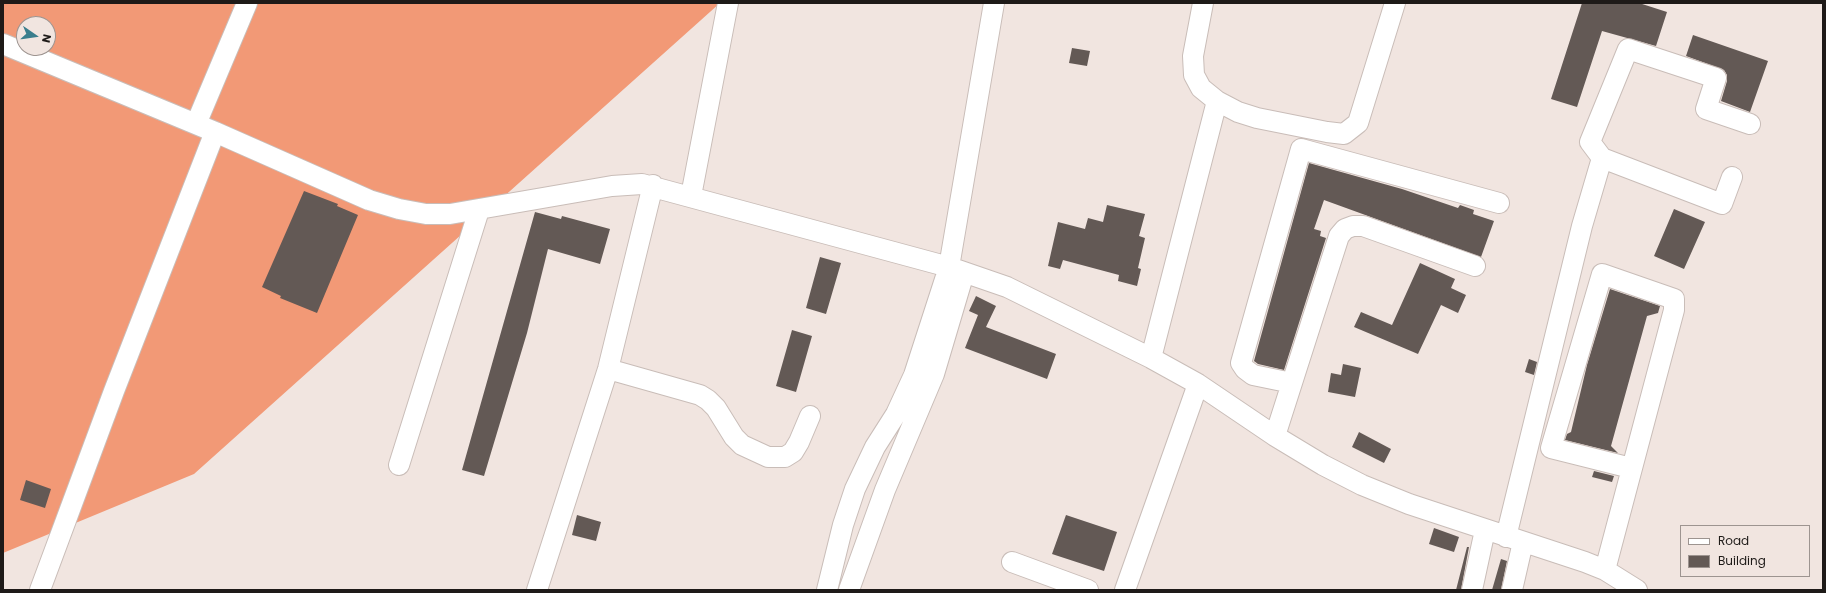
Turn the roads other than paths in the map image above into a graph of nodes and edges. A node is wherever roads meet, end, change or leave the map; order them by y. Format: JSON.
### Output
{"nodes":[{"id":1,"x":247,"y":3,"type":"edge"},
{"id":2,"x":728,"y":3,"type":"edge"},
{"id":3,"x":994,"y":3,"type":"edge"},
{"id":4,"x":1203,"y":3,"type":"edge"},
{"id":5,"x":1395,"y":3,"type":"edge"},
{"id":6,"x":3,"y":44,"type":"edge"},
{"id":7,"x":1216,"y":107,"type":"junction"},
{"id":8,"x":196,"y":124,"type":"junction"},
{"id":9,"x":1750,"y":124,"type":"dead end"},
{"id":10,"x":215,"y":132,"type":"junction"},
{"id":11,"x":1602,"y":158,"type":"junction"},
{"id":12,"x":1732,"y":177,"type":"dead end"},
{"id":13,"x":653,"y":185,"type":"junction"},
{"id":14,"x":690,"y":196,"type":"junction"},
{"id":15,"x":1498,"y":203,"type":"dead end"},
{"id":16,"x":479,"y":210,"type":"junction"},
{"id":17,"x":1475,"y":266,"type":"dead end"},
{"id":18,"x":956,"y":270,"type":"junction"},
{"id":19,"x":1151,"y":358,"type":"junction"},
{"id":20,"x":608,"y":369,"type":"junction"},
{"id":21,"x":1292,"y":383,"type":"junction"},
{"id":22,"x":1198,"y":384,"type":"junction"},
{"id":23,"x":810,"y":416,"type":"dead end"},
{"id":24,"x":1275,"y":436,"type":"junction"},
{"id":25,"x":398,"y":465,"type":"dead end"},
{"id":26,"x":1631,"y":468,"type":"junction"},
{"id":27,"x":1485,"y":530,"type":"junction"},
{"id":28,"x":1515,"y":540,"type":"junction"},
{"id":29,"x":1012,"y":562,"type":"dead end"},
{"id":30,"x":1605,"y":570,"type":"junction"},
{"id":31,"x":40,"y":590,"type":"edge"},
{"id":32,"x":537,"y":590,"type":"edge"},
{"id":33,"x":827,"y":590,"type":"edge"},
{"id":34,"x":848,"y":590,"type":"edge"},
{"id":35,"x":1088,"y":590,"type":"edge"},
{"id":36,"x":1125,"y":590,"type":"edge"},
{"id":37,"x":1472,"y":590,"type":"edge"},
{"id":38,"x":1512,"y":590,"type":"edge"},
{"id":39,"x":1637,"y":590,"type":"edge"}],
"edges":[{"from":1,"to":8,"type":"street"},
{"from":2,"to":14,"type":"street"},
{"from":3,"to":18,"type":"street"},
{"from":4,"to":7,"type":"street"},
{"from":5,"to":7,"type":"street"},
{"from":6,"to":8,"type":"street"},
{"from":7,"to":19,"type":"street"},
{"from":8,"to":10,"type":"street"},
{"from":9,"to":11,"type":"street"},
{"from":10,"to":16,"type":"street"},
{"from":10,"to":31,"type":"street"},
{"from":11,"to":12,"type":"street"},
{"from":11,"to":28,"type":"street"},
{"from":13,"to":14,"type":"street"},
{"from":13,"to":16,"type":"street"},
{"from":13,"to":20,"type":"street"},
{"from":14,"to":18,"type":"street"},
{"from":15,"to":21,"type":"street"},
{"from":16,"to":25,"type":"street"},
{"from":17,"to":21,"type":"street"},
{"from":18,"to":19,"type":"street"},
{"from":18,"to":33,"type":"street"},
{"from":18,"to":34,"type":"street"},
{"from":19,"to":22,"type":"street"},
{"from":20,"to":23,"type":"street"},
{"from":20,"to":32,"type":"street"},
{"from":21,"to":24,"type":"street"},
{"from":22,"to":24,"type":"street"},
{"from":22,"to":36,"type":"street"},
{"from":24,"to":27,"type":"street"},
{"from":26,"to":26,"type":"street"},
{"from":26,"to":30,"type":"street"},
{"from":27,"to":28,"type":"street"},
{"from":27,"to":37,"type":"street"},
{"from":28,"to":30,"type":"street"},
{"from":28,"to":38,"type":"street"},
{"from":29,"to":35,"type":"street"},
{"from":30,"to":39,"type":"street"}]}
